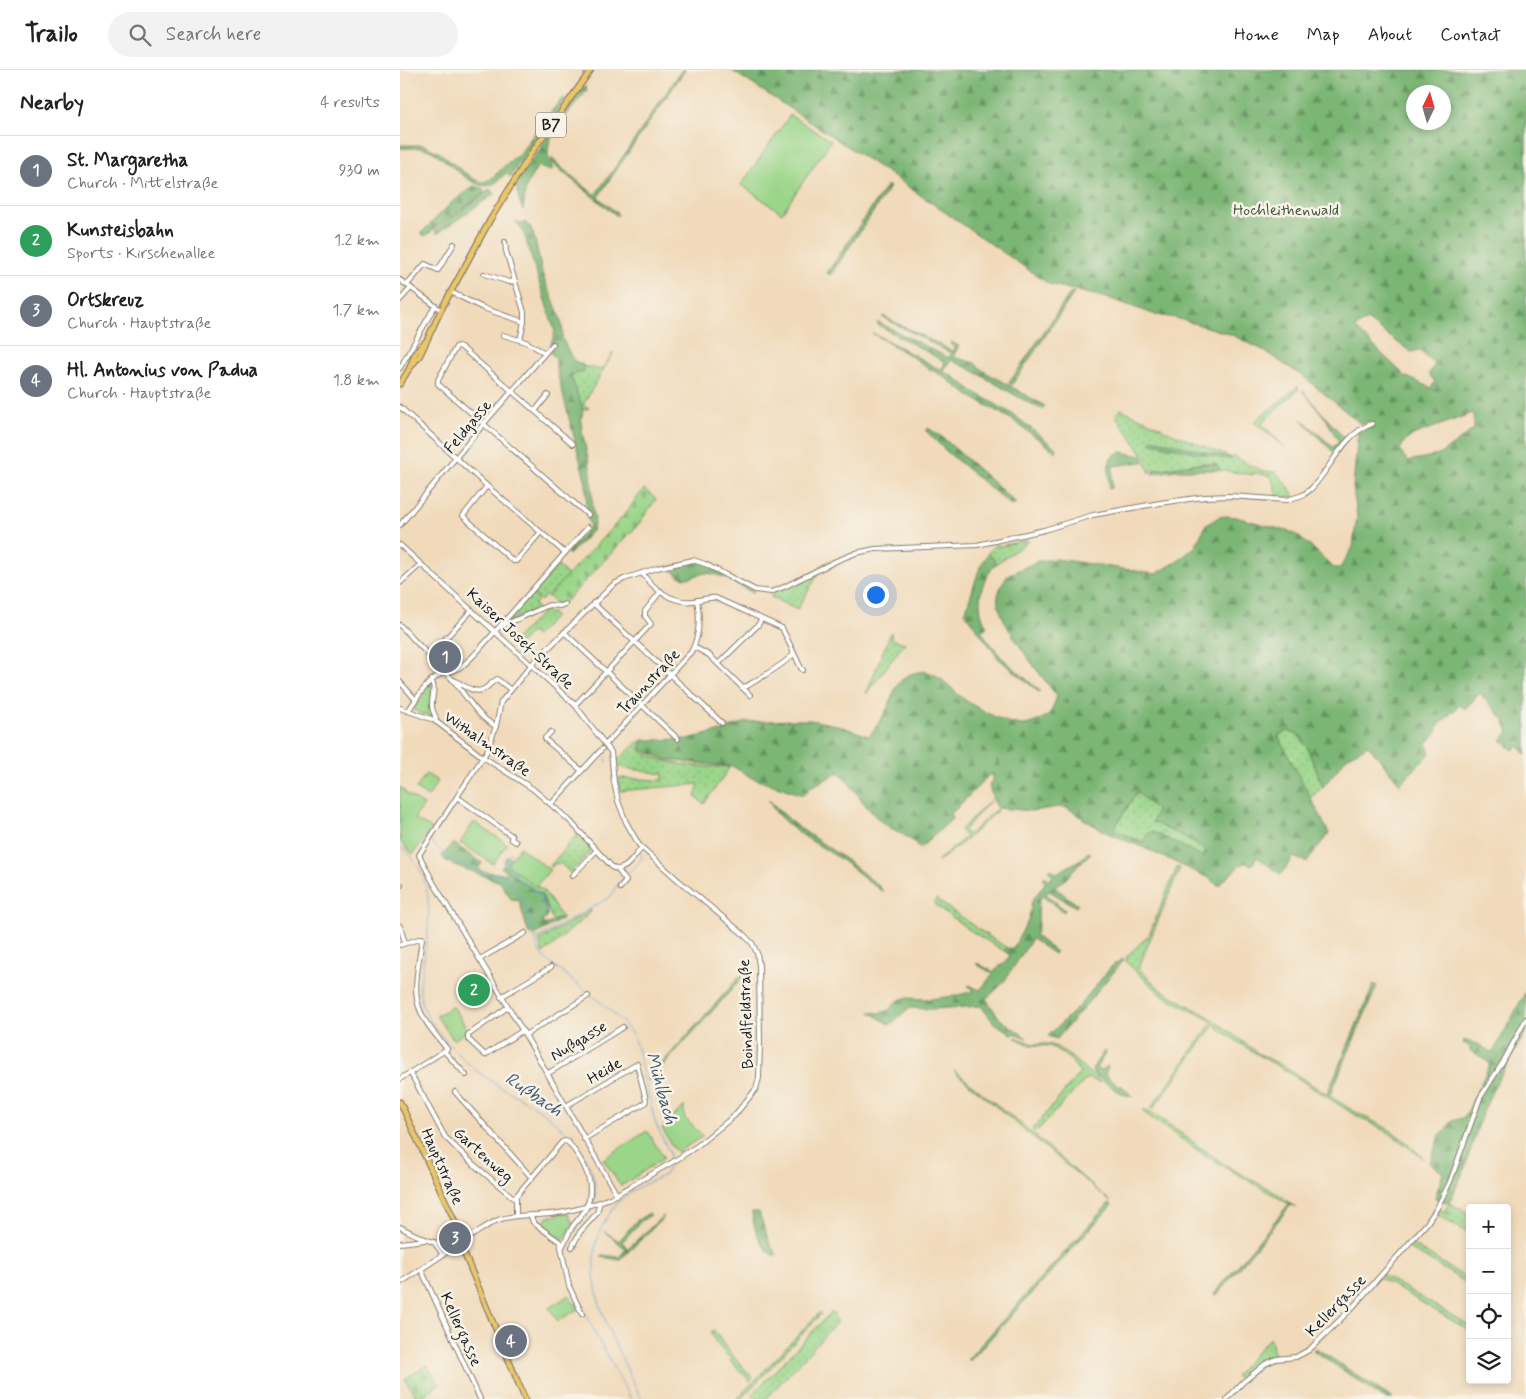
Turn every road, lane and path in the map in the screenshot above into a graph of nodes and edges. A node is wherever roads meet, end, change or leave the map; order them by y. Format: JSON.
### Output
{"nodes":[{"id":1,"x":591,"y":70,"type":"edge"},
{"id":2,"x":505,"y":242,"type":"dead end"},
{"id":3,"x":454,"y":244,"type":"dead end"},
{"id":4,"x":484,"y":274,"type":"dead end"},
{"id":5,"x":400,"y":280,"type":"edge"},
{"id":6,"x":515,"y":281,"type":"junction"},
{"id":7,"x":409,"y":286,"type":"junction"},
{"id":8,"x":451,"y":292,"type":"junction"},
{"id":9,"x":400,"y":300,"type":"edge"},
{"id":10,"x":435,"y":306,"type":"junction"},
{"id":11,"x":441,"y":310,"type":"junction"},
{"id":12,"x":524,"y":322,"type":"junction"},
{"id":13,"x":503,"y":334,"type":"dead end"},
{"id":14,"x":520,"y":340,"type":"junction"},
{"id":15,"x":553,"y":344,"type":"dead end"},
{"id":16,"x":545,"y":353,"type":"junction"},
{"id":17,"x":400,"y":368,"type":"edge"},
{"id":18,"x":400,"y":384,"type":"edge"},
{"id":19,"x":512,"y":391,"type":"junction"},
{"id":20,"x":548,"y":395,"type":"dead end"},
{"id":21,"x":400,"y":407,"type":"edge"},
{"id":22,"x":534,"y":411,"type":"junction"},
{"id":23,"x":485,"y":423,"type":"junction"},
{"id":24,"x":1372,"y":424,"type":"dead end"},
{"id":25,"x":572,"y":444,"type":"dead end"},
{"id":26,"x":456,"y":458,"type":"junction"},
{"id":27,"x":487,"y":486,"type":"junction"},
{"id":28,"x":588,"y":515,"type":"dead end"},
{"id":29,"x":400,"y":525,"type":"edge"},
{"id":30,"x":588,"y":527,"type":"dead end"},
{"id":31,"x":540,"y":533,"type":"junction"},
{"id":32,"x":400,"y":545,"type":"edge"},
{"id":33,"x":564,"y":553,"type":"junction"},
{"id":34,"x":421,"y":564,"type":"junction"},
{"id":35,"x":642,"y":572,"type":"junction"},
{"id":36,"x":400,"y":583,"type":"edge"},
{"id":37,"x":661,"y":592,"type":"junction"},
{"id":38,"x":697,"y":600,"type":"junction"},
{"id":39,"x":593,"y":603,"type":"junction"},
{"id":40,"x":566,"y":604,"type":"dead end"},
{"id":41,"x":472,"y":610,"type":"junction"},
{"id":42,"x":761,"y":620,"type":"junction"},
{"id":43,"x":400,"y":625,"type":"edge"},
{"id":44,"x":500,"y":627,"type":"junction"},
{"id":45,"x":496,"y":631,"type":"junction"},
{"id":46,"x":564,"y":632,"type":"junction"},
{"id":47,"x":634,"y":642,"type":"junction"},
{"id":48,"x":694,"y":647,"type":"junction"},
{"id":49,"x":434,"y":651,"type":"dead end"},
{"id":50,"x":794,"y":653,"type":"junction"},
{"id":51,"x":532,"y":664,"type":"junction"},
{"id":52,"x":718,"y":664,"type":"junction"},
{"id":53,"x":803,"y":670,"type":"dead end"},
{"id":54,"x":445,"y":672,"type":"junction"},
{"id":55,"x":606,"y":672,"type":"junction"},
{"id":56,"x":671,"y":675,"type":"junction"},
{"id":57,"x":452,"y":679,"type":"junction"},
{"id":58,"x":431,"y":680,"type":"junction"},
{"id":59,"x":400,"y":682,"type":"edge"},
{"id":60,"x":742,"y":686,"type":"junction"},
{"id":61,"x":511,"y":690,"type":"junction"},
{"id":62,"x":750,"y":695,"type":"dead end"},
{"id":63,"x":416,"y":700,"type":"junction"},
{"id":64,"x":575,"y":705,"type":"junction"},
{"id":65,"x":643,"y":705,"type":"junction"},
{"id":66,"x":400,"y":708,"type":"edge"},
{"id":67,"x":408,"y":712,"type":"junction"},
{"id":68,"x":436,"y":722,"type":"junction"},
{"id":69,"x":722,"y":723,"type":"dead end"},
{"id":70,"x":496,"y":726,"type":"junction"},
{"id":71,"x":551,"y":732,"type":"dead end"},
{"id":72,"x":678,"y":739,"type":"dead end"},
{"id":73,"x":606,"y":744,"type":"junction"},
{"id":74,"x":602,"y":749,"type":"dead end"},
{"id":75,"x":484,"y":756,"type":"junction"},
{"id":76,"x":613,"y":760,"type":"joint"},
{"id":77,"x":581,"y":770,"type":"junction"},
{"id":78,"x":457,"y":797,"type":"junction"},
{"id":79,"x":551,"y":804,"type":"junction"},
{"id":80,"x":516,"y":842,"type":"dead end"},
{"id":81,"x":642,"y":848,"type":"junction"},
{"id":82,"x":596,"y":851,"type":"junction"},
{"id":83,"x":618,"y":870,"type":"junction"},
{"id":84,"x":572,"y":876,"type":"dead end"},
{"id":85,"x":620,"y":888,"type":"dead end"},
{"id":86,"x":400,"y":926,"type":"edge"},
{"id":87,"x":525,"y":933,"type":"dead end"},
{"id":88,"x":405,"y":943,"type":"junction"},
{"id":89,"x":400,"y":945,"type":"edge"},
{"id":90,"x":480,"y":959,"type":"junction"},
{"id":91,"x":551,"y":967,"type":"dead end"},
{"id":92,"x":588,"y":996,"type":"dead end"},
{"id":93,"x":501,"y":997,"type":"junction"},
{"id":94,"x":508,"y":1007,"type":"junction"},
{"id":95,"x":1526,"y":1018,"type":"edge"},
{"id":96,"x":623,"y":1027,"type":"dead end"},
{"id":97,"x":523,"y":1033,"type":"junction"},
{"id":98,"x":445,"y":1050,"type":"junction"},
{"id":99,"x":411,"y":1074,"type":"junction"},
{"id":100,"x":547,"y":1074,"type":"junction"},
{"id":101,"x":466,"y":1075,"type":"dead end"},
{"id":102,"x":400,"y":1079,"type":"edge"},
{"id":103,"x":455,"y":1092,"type":"dead end"},
{"id":104,"x":400,"y":1102,"type":"edge"},
{"id":105,"x":566,"y":1106,"type":"junction"},
{"id":106,"x":584,"y":1139,"type":"junction"},
{"id":107,"x":532,"y":1178,"type":"junction"},
{"id":108,"x":617,"y":1195,"type":"junction"},
{"id":109,"x":515,"y":1199,"type":"junction"},
{"id":110,"x":598,"y":1203,"type":"junction"},
{"id":111,"x":588,"y":1205,"type":"junction"},
{"id":112,"x":516,"y":1216,"type":"junction"},
{"id":113,"x":531,"y":1216,"type":"junction"},
{"id":114,"x":400,"y":1228,"type":"edge"},
{"id":115,"x":427,"y":1239,"type":"junction"},
{"id":116,"x":434,"y":1242,"type":"junction"},
{"id":117,"x":400,"y":1243,"type":"edge"},
{"id":118,"x":462,"y":1243,"type":"junction"},
{"id":119,"x":454,"y":1244,"type":"junction"},
{"id":120,"x":562,"y":1247,"type":"junction"},
{"id":121,"x":572,"y":1247,"type":"dead end"},
{"id":122,"x":442,"y":1255,"type":"junction"},
{"id":123,"x":422,"y":1269,"type":"junction"},
{"id":124,"x":400,"y":1283,"type":"edge"},
{"id":125,"x":582,"y":1314,"type":"dead end"},
{"id":126,"x":480,"y":1399,"type":"edge"},
{"id":127,"x":525,"y":1399,"type":"edge"},
{"id":128,"x":1227,"y":1399,"type":"edge"}],
"edges":[{"from":1,"to":8,"type":"main road","number":"B7"},
{"from":2,"to":6,"type":"street"},
{"from":3,"to":7,"type":"street"},
{"from":4,"to":6,"type":"street"},
{"from":5,"to":7,"type":"street"},
{"from":6,"to":12,"type":"street"},
{"from":7,"to":9,"type":"street"},
{"from":7,"to":10,"type":"street"},
{"from":8,"to":11,"type":"main road","number":"B7"},
{"from":8,"to":12,"type":"street"},
{"from":10,"to":11,"type":"street"},
{"from":10,"to":17,"type":"street"},
{"from":11,"to":18,"type":"main road","number":"B7"},
{"from":12,"to":14,"type":"street"},
{"from":13,"to":14,"type":"street"},
{"from":14,"to":16,"type":"street"},
{"from":15,"to":16,"type":"street","name":"Feldgasse"},
{"from":16,"to":19,"type":"street","name":"Feldgasse"},
{"from":19,"to":22,"type":"street"},
{"from":19,"to":23,"type":"street","name":"Feldgasse"},
{"from":19,"to":23,"type":"street"},
{"from":20,"to":22,"type":"street"},
{"from":21,"to":26,"type":"street"},
{"from":22,"to":25,"type":"street"},
{"from":23,"to":26,"type":"street","name":"Feldgasse"},
{"from":23,"to":28,"type":"street"},
{"from":24,"to":35,"type":"street"},
{"from":26,"to":27,"type":"street"},
{"from":26,"to":29,"type":"street","name":"Feldgasse"},
{"from":27,"to":31,"type":"street"},
{"from":27,"to":31,"type":"street"},
{"from":30,"to":33,"type":"street"},
{"from":31,"to":33,"type":"street"},
{"from":32,"to":34,"type":"street","name":"Kaiser Josef-Straße"},
{"from":33,"to":44,"type":"street"},
{"from":34,"to":36,"type":"street"},
{"from":34,"to":41,"type":"street","name":"Kaiser Josef-Straße"},
{"from":35,"to":37,"type":"street"},
{"from":35,"to":39,"type":"street"},
{"from":37,"to":38,"type":"street"},
{"from":37,"to":47,"type":"street"},
{"from":38,"to":42,"type":"street"},
{"from":38,"to":48,"type":"street","name":"Traunstraße"},
{"from":39,"to":46,"type":"street"},
{"from":39,"to":47,"type":"street"},
{"from":40,"to":44,"type":"street"},
{"from":41,"to":45,"type":"street","name":"Kaiser Josef-Straße"},
{"from":41,"to":49,"type":"street"},
{"from":42,"to":50,"type":"street"},
{"from":42,"to":52,"type":"street"},
{"from":43,"to":54,"type":"street"},
{"from":44,"to":45,"type":"street"},
{"from":45,"to":51,"type":"street","name":"Kaiser Josef-Straße"},
{"from":45,"to":54,"type":"street"},
{"from":46,"to":51,"type":"street"},
{"from":46,"to":55,"type":"street"},
{"from":47,"to":55,"type":"street"},
{"from":47,"to":56,"type":"street"},
{"from":48,"to":52,"type":"street"},
{"from":48,"to":56,"type":"street","name":"Traunstraße"},
{"from":50,"to":53,"type":"street"},
{"from":50,"to":60,"type":"street"},
{"from":51,"to":61,"type":"street"},
{"from":51,"to":64,"type":"street","name":"Kaiser Josef-Straße"},
{"from":52,"to":60,"type":"street"},
{"from":54,"to":57,"type":"street"},
{"from":54,"to":58,"type":"street"},
{"from":55,"to":64,"type":"street"},
{"from":55,"to":65,"type":"street"},
{"from":56,"to":65,"type":"street","name":"Traunstraße"},
{"from":56,"to":69,"type":"street"},
{"from":57,"to":61,"type":"street"},
{"from":57,"to":70,"type":"street"},
{"from":58,"to":63,"type":"street"},
{"from":58,"to":68,"type":"street"},
{"from":59,"to":63,"type":"street"},
{"from":60,"to":62,"type":"street"},
{"from":61,"to":70,"type":"street"},
{"from":63,"to":67,"type":"street"},
{"from":64,"to":73,"type":"street","name":"Kaiser Josef-Straße"},
{"from":65,"to":72,"type":"street"},
{"from":65,"to":73,"type":"street","name":"Traunstraße"},
{"from":66,"to":67,"type":"street","name":"Withalmstraße"},
{"from":67,"to":68,"type":"street","name":"Withalmstraße"},
{"from":68,"to":75,"type":"street","name":"Withalmstraße"},
{"from":70,"to":75,"type":"street"},
{"from":71,"to":77,"type":"street"},
{"from":73,"to":76,"type":"street","name":"Kaiser Josef-Straße"},
{"from":74,"to":77,"type":"street"},
{"from":75,"to":78,"type":"street"},
{"from":75,"to":79,"type":"street","name":"Withalmstraße"},
{"from":76,"to":81,"type":"street","name":"Boindlfeldstraße"},
{"from":77,"to":79,"type":"street"},
{"from":78,"to":80,"type":"street"},
{"from":78,"to":90,"type":"street"},
{"from":79,"to":82,"type":"street","name":"Withalmstraße"},
{"from":81,"to":83,"type":"street"},
{"from":81,"to":108,"type":"street","name":"Boindlfeldstraße"},
{"from":82,"to":83,"type":"street"},
{"from":82,"to":84,"type":"street"},
{"from":83,"to":85,"type":"street"},
{"from":86,"to":88,"type":"street"},
{"from":87,"to":90,"type":"street"},
{"from":88,"to":89,"type":"street"},
{"from":88,"to":98,"type":"street"},
{"from":90,"to":93,"type":"street"},
{"from":91,"to":93,"type":"street"},
{"from":92,"to":97,"type":"street"},
{"from":93,"to":94,"type":"street"},
{"from":94,"to":97,"type":"street"},
{"from":94,"to":97,"type":"street"},
{"from":95,"to":128,"type":"street","name":"Kellergasse"},
{"from":96,"to":100,"type":"street","name":"Nußgasse"},
{"from":97,"to":100,"type":"street"},
{"from":98,"to":99,"type":"street"},
{"from":98,"to":101,"type":"street"},
{"from":99,"to":102,"type":"street"},
{"from":99,"to":109,"type":"street","name":"Gartenweg"},
{"from":100,"to":105,"type":"street"},
{"from":103,"to":107,"type":"street"},
{"from":104,"to":118,"type":"main road","name":"Hauptstraße"},
{"from":105,"to":106,"type":"street"},
{"from":105,"to":106,"type":"street","name":"Heide"},
{"from":106,"to":108,"type":"street"},
{"from":107,"to":109,"type":"street"},
{"from":107,"to":111,"type":"street"},
{"from":108,"to":110,"type":"street","name":"Boindlfeldstraße"},
{"from":109,"to":112,"type":"street"},
{"from":110,"to":111,"type":"street","name":"Boindlfeldstraße"},
{"from":110,"to":121,"type":"street"},
{"from":111,"to":113,"type":"street","name":"Boindlfeldstraße"},
{"from":111,"to":120,"type":"street"},
{"from":112,"to":113,"type":"street","name":"Boindlfeldstraße"},
{"from":112,"to":118,"type":"street","name":"Boindlfeldstraße"},
{"from":113,"to":120,"type":"street"},
{"from":114,"to":115,"type":"street"},
{"from":115,"to":116,"type":"street"},
{"from":115,"to":117,"type":"street"},
{"from":116,"to":119,"type":"street"},
{"from":116,"to":122,"type":"street"},
{"from":118,"to":119,"type":"street","name":"Boindlfeldstraße"},
{"from":118,"to":127,"type":"main road","name":"Hauptstraße"},
{"from":119,"to":122,"type":"street"},
{"from":120,"to":125,"type":"street"},
{"from":122,"to":123,"type":"street"},
{"from":123,"to":124,"type":"street"},
{"from":123,"to":126,"type":"street","name":"Kellergasse"}]}
